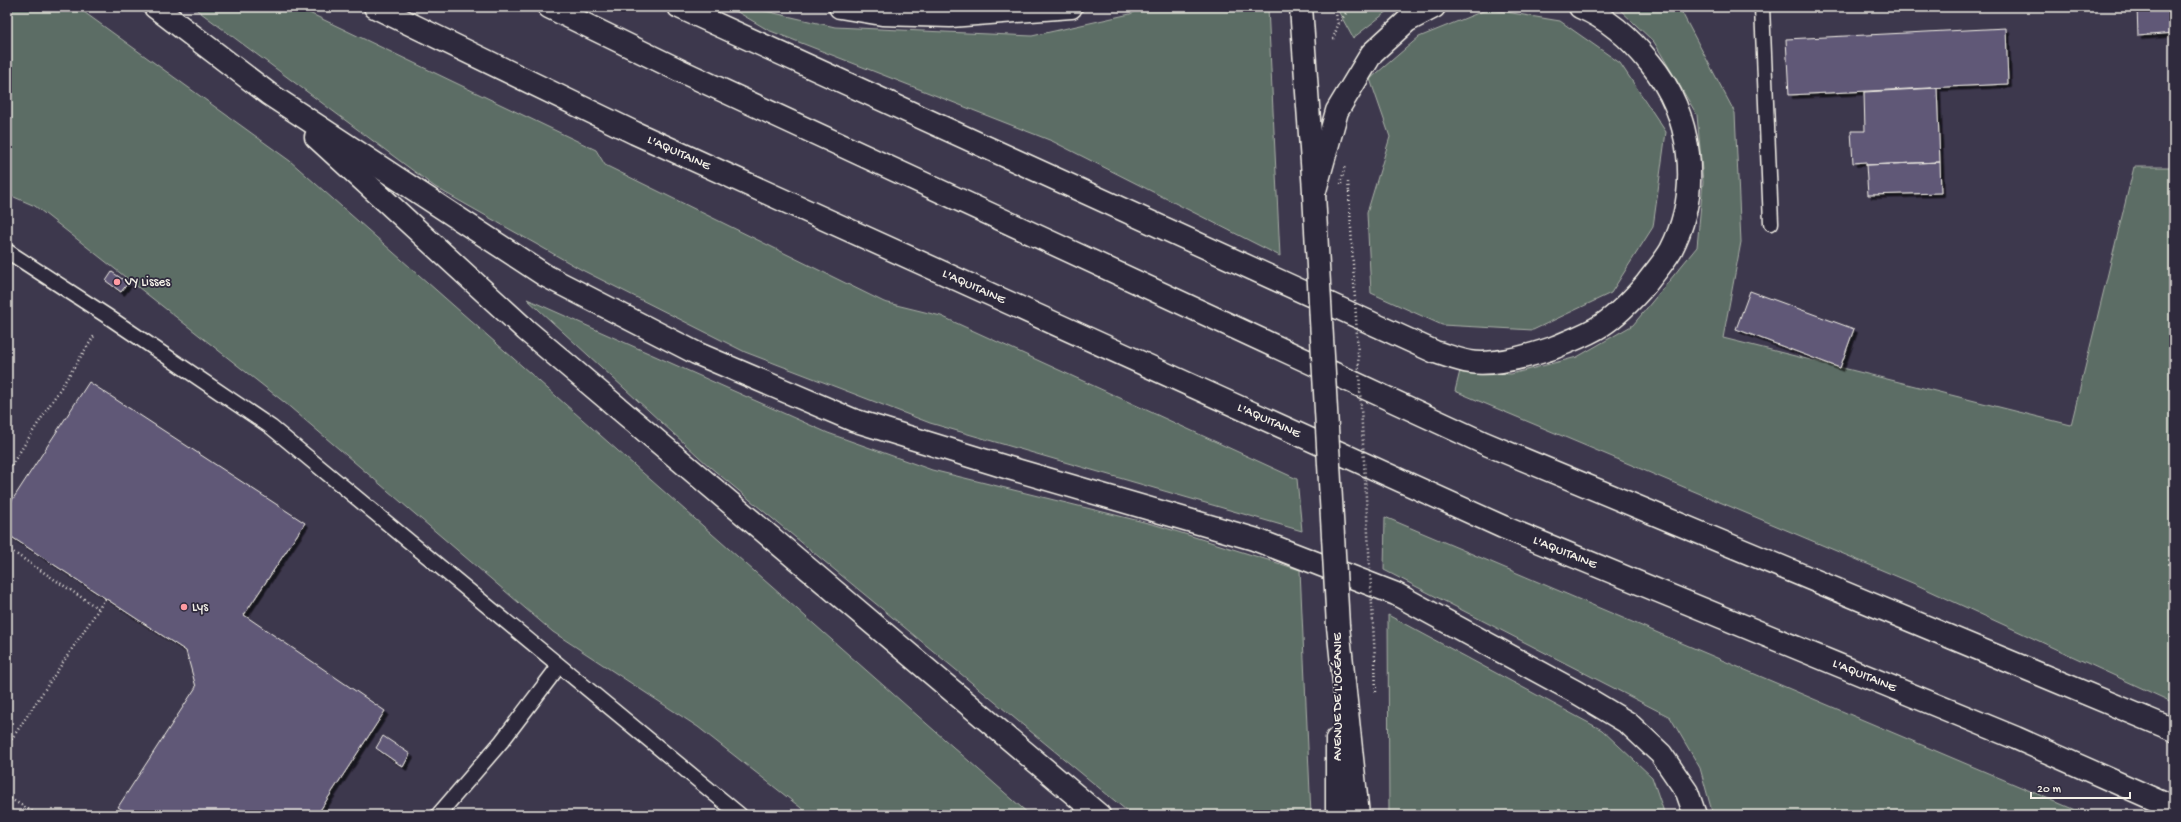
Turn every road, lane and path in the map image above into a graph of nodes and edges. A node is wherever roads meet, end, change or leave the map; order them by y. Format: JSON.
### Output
{"nodes":[{"id":1,"x":155,"y":7,"type":"edge"},
{"id":2,"x":375,"y":7,"type":"edge"},
{"id":3,"x":549,"y":7,"type":"edge"},
{"id":4,"x":678,"y":7,"type":"edge"},
{"id":5,"x":840,"y":7,"type":"edge"},
{"id":6,"x":1071,"y":7,"type":"edge"},
{"id":7,"x":1301,"y":7,"type":"edge"},
{"id":8,"x":1335,"y":7,"type":"edge"},
{"id":9,"x":1350,"y":7,"type":"edge"},
{"id":10,"x":1434,"y":7,"type":"edge"},
{"id":11,"x":1580,"y":7,"type":"edge"},
{"id":12,"x":1762,"y":7,"type":"edge"},
{"id":13,"x":1338,"y":25,"type":"junction"},
{"id":14,"x":1332,"y":41,"type":"dead end"},
{"id":15,"x":269,"y":94,"type":"junction"},
{"id":16,"x":1349,"y":192,"type":"dead end"},
{"id":17,"x":1314,"y":194,"type":"junction"},
{"id":18,"x":1771,"y":223,"type":"dead end"},
{"id":19,"x":7,"y":251,"type":"edge"},
{"id":20,"x":107,"y":316,"type":"junction"},
{"id":21,"x":7,"y":472,"type":"edge"},
{"id":22,"x":7,"y":548,"type":"edge"},
{"id":23,"x":106,"y":598,"type":"dead end"},
{"id":24,"x":99,"y":609,"type":"junction"},
{"id":25,"x":1338,"y":626,"type":"junction"},
{"id":26,"x":1375,"y":659,"type":"dead end"},
{"id":27,"x":558,"y":666,"type":"junction"},
{"id":28,"x":2174,"y":730,"type":"edge"},
{"id":29,"x":7,"y":746,"type":"edge"},
{"id":30,"x":7,"y":797,"type":"edge"},
{"id":31,"x":2174,"y":808,"type":"edge"},
{"id":32,"x":39,"y":815,"type":"edge"},
{"id":33,"x":438,"y":815,"type":"edge"},
{"id":34,"x":740,"y":815,"type":"edge"},
{"id":35,"x":1099,"y":815,"type":"edge"},
{"id":36,"x":1337,"y":815,"type":"edge"},
{"id":37,"x":1358,"y":815,"type":"edge"},
{"id":38,"x":1695,"y":815,"type":"edge"}],
"edges":[{"from":1,"to":15,"type":"main road"},
{"from":2,"to":31,"type":"main road","name":"L'AQUITAINE"},
{"from":3,"to":28,"type":"main road"},
{"from":4,"to":11,"type":"main road"},
{"from":5,"to":6,"type":"main road"},
{"from":7,"to":17,"type":"main road"},
{"from":8,"to":13,"type":"path"},
{"from":9,"to":13,"type":"path"},
{"from":10,"to":17,"type":"main road"},
{"from":12,"to":18,"type":"lane"},
{"from":13,"to":14,"type":"path"},
{"from":15,"to":35,"type":"main road"},
{"from":15,"to":38,"type":"main road"},
{"from":16,"to":26,"type":"path","bridge":true},
{"from":17,"to":25,"type":"main road","bridge":true},
{"from":19,"to":20,"type":"lane"},
{"from":20,"to":21,"type":"path"},
{"from":20,"to":27,"type":"lane"},
{"from":22,"to":24,"type":"path"},
{"from":23,"to":24,"type":"path"},
{"from":24,"to":29,"type":"path"},
{"from":25,"to":36,"type":"main road","name":"AVENUE DE L'OCÉANIE"},
{"from":25,"to":37,"type":"main road","name":"AVENUE DE L'OCÉANIE"},
{"from":27,"to":33,"type":"lane"},
{"from":27,"to":34,"type":"lane"},
{"from":30,"to":32,"type":"path"}]}
